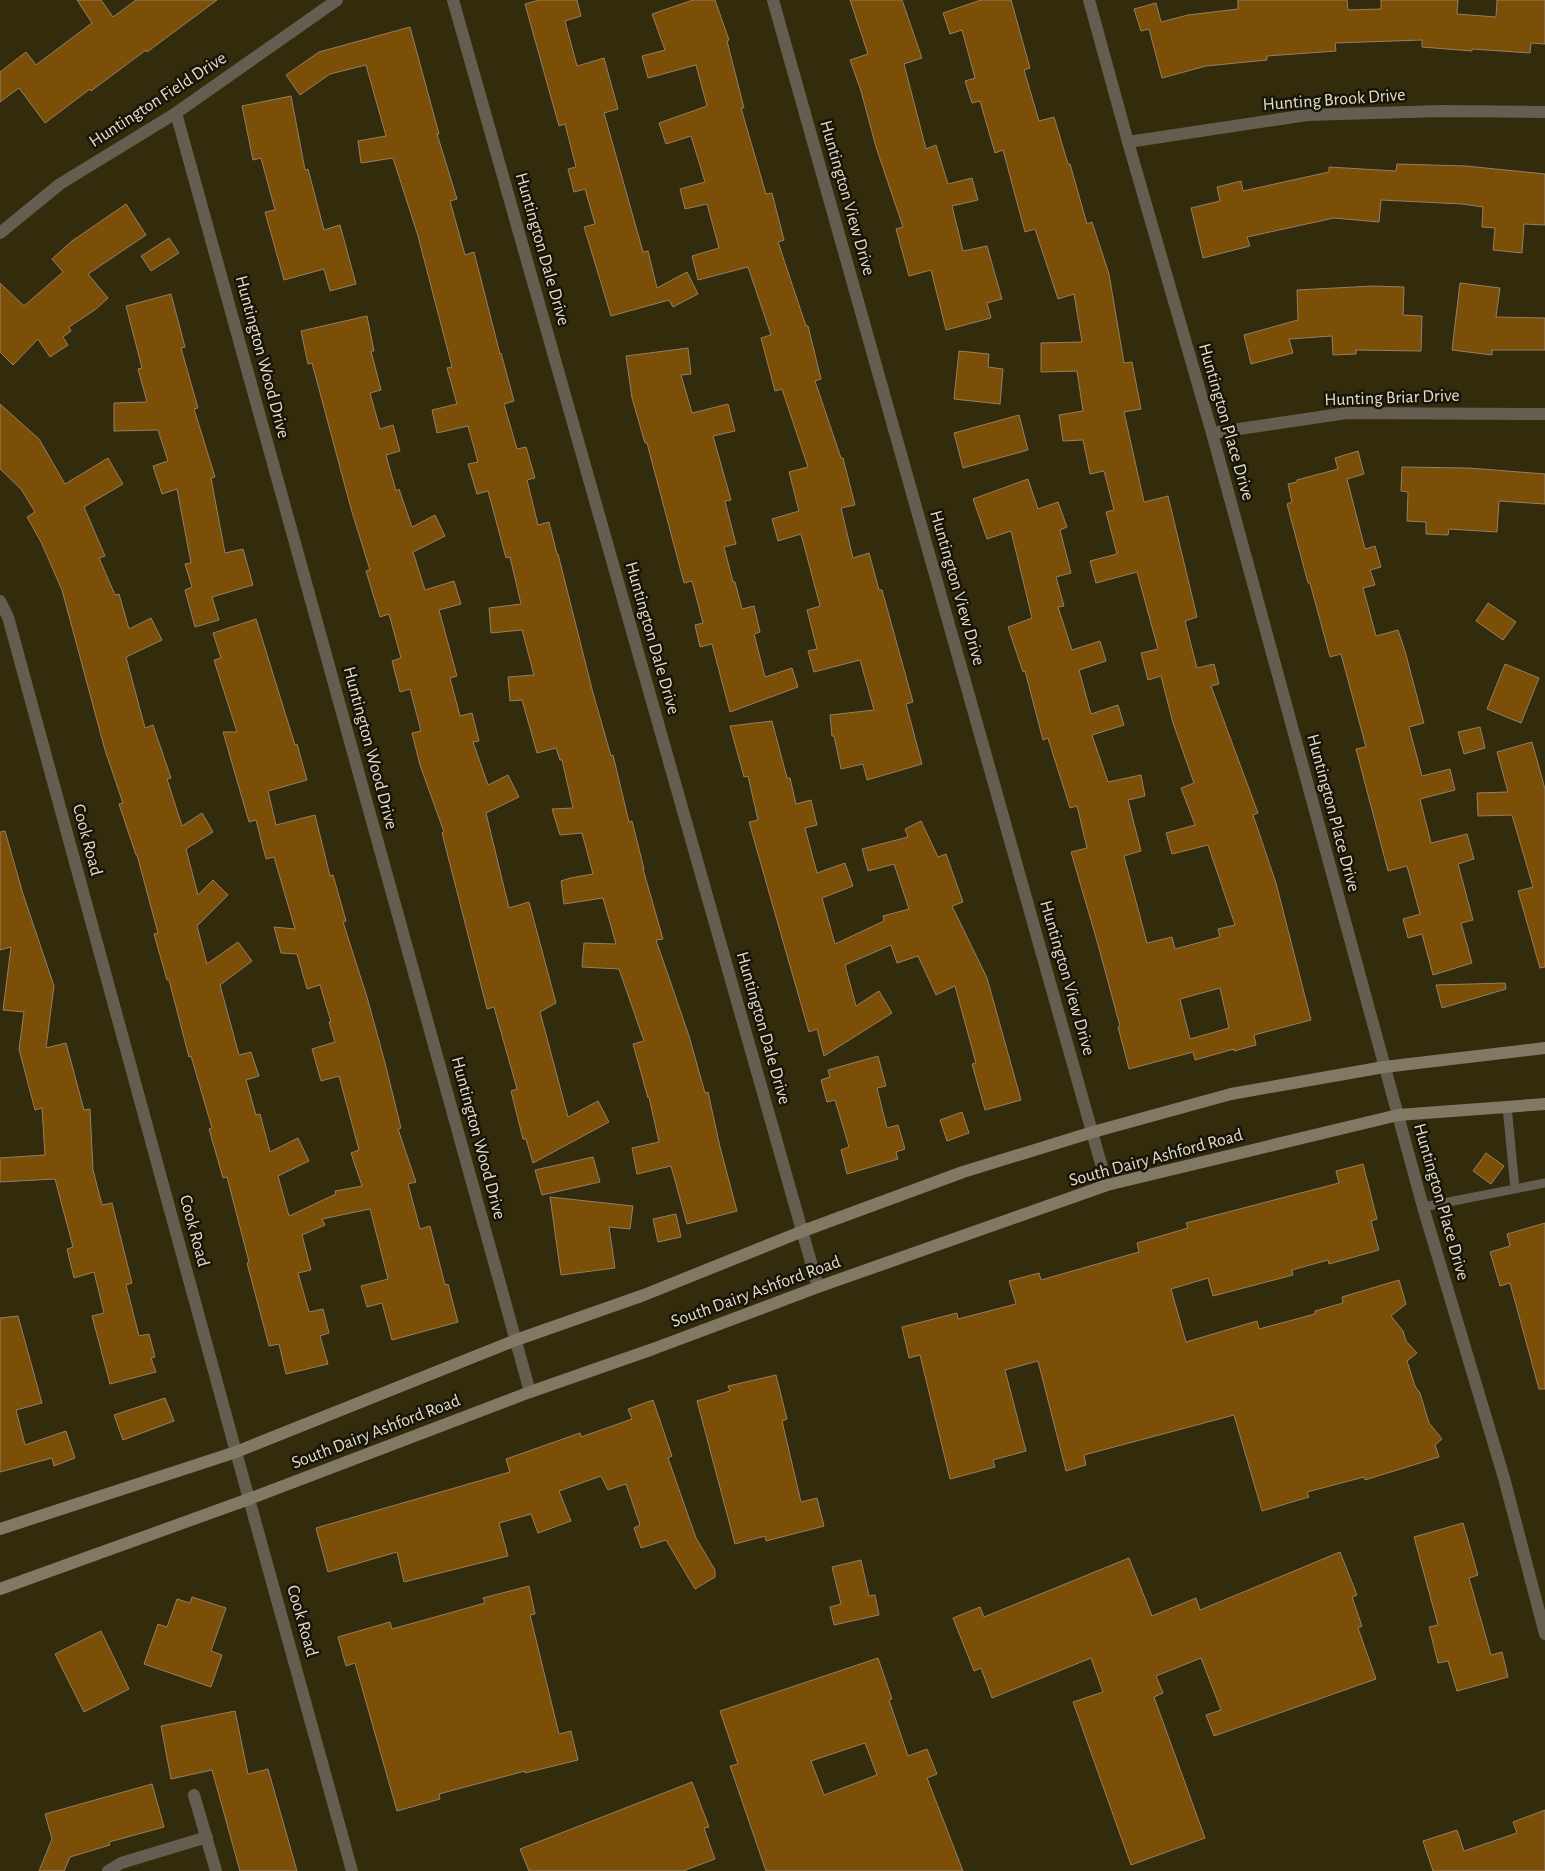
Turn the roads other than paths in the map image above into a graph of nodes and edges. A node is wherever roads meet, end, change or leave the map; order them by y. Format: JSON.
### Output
{"nodes":[{"id":1,"x":337,"y":0,"type":"edge"},
{"id":2,"x":453,"y":0,"type":"edge"},
{"id":3,"x":774,"y":0,"type":"edge"},
{"id":4,"x":1090,"y":0,"type":"edge"},
{"id":5,"x":1545,"y":112,"type":"edge"},
{"id":6,"x":176,"y":113,"type":"junction"},
{"id":7,"x":1128,"y":142,"type":"junction"},
{"id":8,"x":0,"y":233,"type":"edge"},
{"id":9,"x":1545,"y":414,"type":"edge"},
{"id":10,"x":1212,"y":433,"type":"junction"},
{"id":11,"x":0,"y":601,"type":"edge"},
{"id":12,"x":1545,"y":1048,"type":"edge"},
{"id":13,"x":1384,"y":1067,"type":"junction"},
{"id":14,"x":1545,"y":1104,"type":"edge"},
{"id":15,"x":1506,"y":1107,"type":"junction"},
{"id":16,"x":1398,"y":1115,"type":"junction"},
{"id":17,"x":1093,"y":1132,"type":"junction"},
{"id":18,"x":1545,"y":1183,"type":"edge"},
{"id":19,"x":1107,"y":1185,"type":"junction"},
{"id":20,"x":1515,"y":1188,"type":"junction"},
{"id":21,"x":1423,"y":1208,"type":"junction"},
{"id":22,"x":803,"y":1231,"type":"junction"},
{"id":23,"x":818,"y":1286,"type":"junction"},
{"id":24,"x":516,"y":1340,"type":"junction"},
{"id":25,"x":530,"y":1392,"type":"junction"},
{"id":26,"x":236,"y":1452,"type":"junction"},
{"id":27,"x":249,"y":1499,"type":"junction"},
{"id":28,"x":0,"y":1529,"type":"edge"},
{"id":29,"x":0,"y":1589,"type":"edge"},
{"id":30,"x":1545,"y":1634,"type":"edge"},
{"id":31,"x":194,"y":1795,"type":"dead end"},
{"id":32,"x":207,"y":1837,"type":"junction"},
{"id":33,"x":108,"y":1871,"type":"edge"},
{"id":34,"x":216,"y":1871,"type":"edge"},
{"id":35,"x":352,"y":1871,"type":"edge"}],
"edges":[{"from":1,"to":6,"type":"street","name":"Huntington Field Drive"},
{"from":2,"to":22,"type":"street","name":"Huntington Dale Drive"},
{"from":3,"to":17,"type":"street","name":"Huntington View Drive"},
{"from":4,"to":7,"type":"street","name":"Huntington Place Drive"},
{"from":5,"to":7,"type":"street","name":"Hunting Brook Drive"},
{"from":6,"to":8,"type":"street","name":"Huntington Field Drive"},
{"from":6,"to":24,"type":"street","name":"Huntington Wood Drive"},
{"from":7,"to":10,"type":"street","name":"Huntington Place Drive"},
{"from":9,"to":10,"type":"street","name":"Hunting Briar Drive"},
{"from":10,"to":13,"type":"street","name":"Huntington Place Drive"},
{"from":11,"to":26,"type":"street","name":"Cook Road"},
{"from":12,"to":13,"type":"main road","name":"South Dairy Ashford Road"},
{"from":13,"to":16,"type":"street","name":"Huntington Place Drive"},
{"from":13,"to":17,"type":"main road","name":"South Dairy Ashford Road"},
{"from":14,"to":15,"type":"main road","name":"South Dairy Ashford Road"},
{"from":15,"to":16,"type":"main road","name":"South Dairy Ashford Road"},
{"from":15,"to":20,"type":"lane"},
{"from":16,"to":19,"type":"main road","name":"South Dairy Ashford Road"},
{"from":16,"to":21,"type":"street","name":"Huntington Place Drive"},
{"from":17,"to":19,"type":"street","name":"Huntington View Drive"},
{"from":17,"to":22,"type":"main road","name":"South Dairy Ashford Road"},
{"from":18,"to":20,"type":"lane"},
{"from":19,"to":23,"type":"main road","name":"South Dairy Ashford Road"},
{"from":20,"to":21,"type":"lane"},
{"from":21,"to":30,"type":"street","name":"Huntington Place Drive"},
{"from":22,"to":23,"type":"street","name":"Huntington Dale Drive"},
{"from":22,"to":24,"type":"main road","name":"South Dairy Ashford Road"},
{"from":23,"to":25,"type":"main road","name":"South Dairy Ashford Road"},
{"from":24,"to":25,"type":"street","name":"Huntington Wood Drive"},
{"from":24,"to":26,"type":"main road","name":"South Dairy Ashford Road"},
{"from":25,"to":27,"type":"main road","name":"South Dairy Ashford Road"},
{"from":26,"to":27,"type":"street","name":"Cook Road"},
{"from":26,"to":28,"type":"main road","name":"South Dairy Ashford Road"},
{"from":27,"to":29,"type":"main road","name":"South Dairy Ashford Road"},
{"from":27,"to":35,"type":"street","name":"Cook Road"},
{"from":31,"to":32,"type":"street"},
{"from":32,"to":33,"type":"street"},
{"from":32,"to":34,"type":"street"}]}
